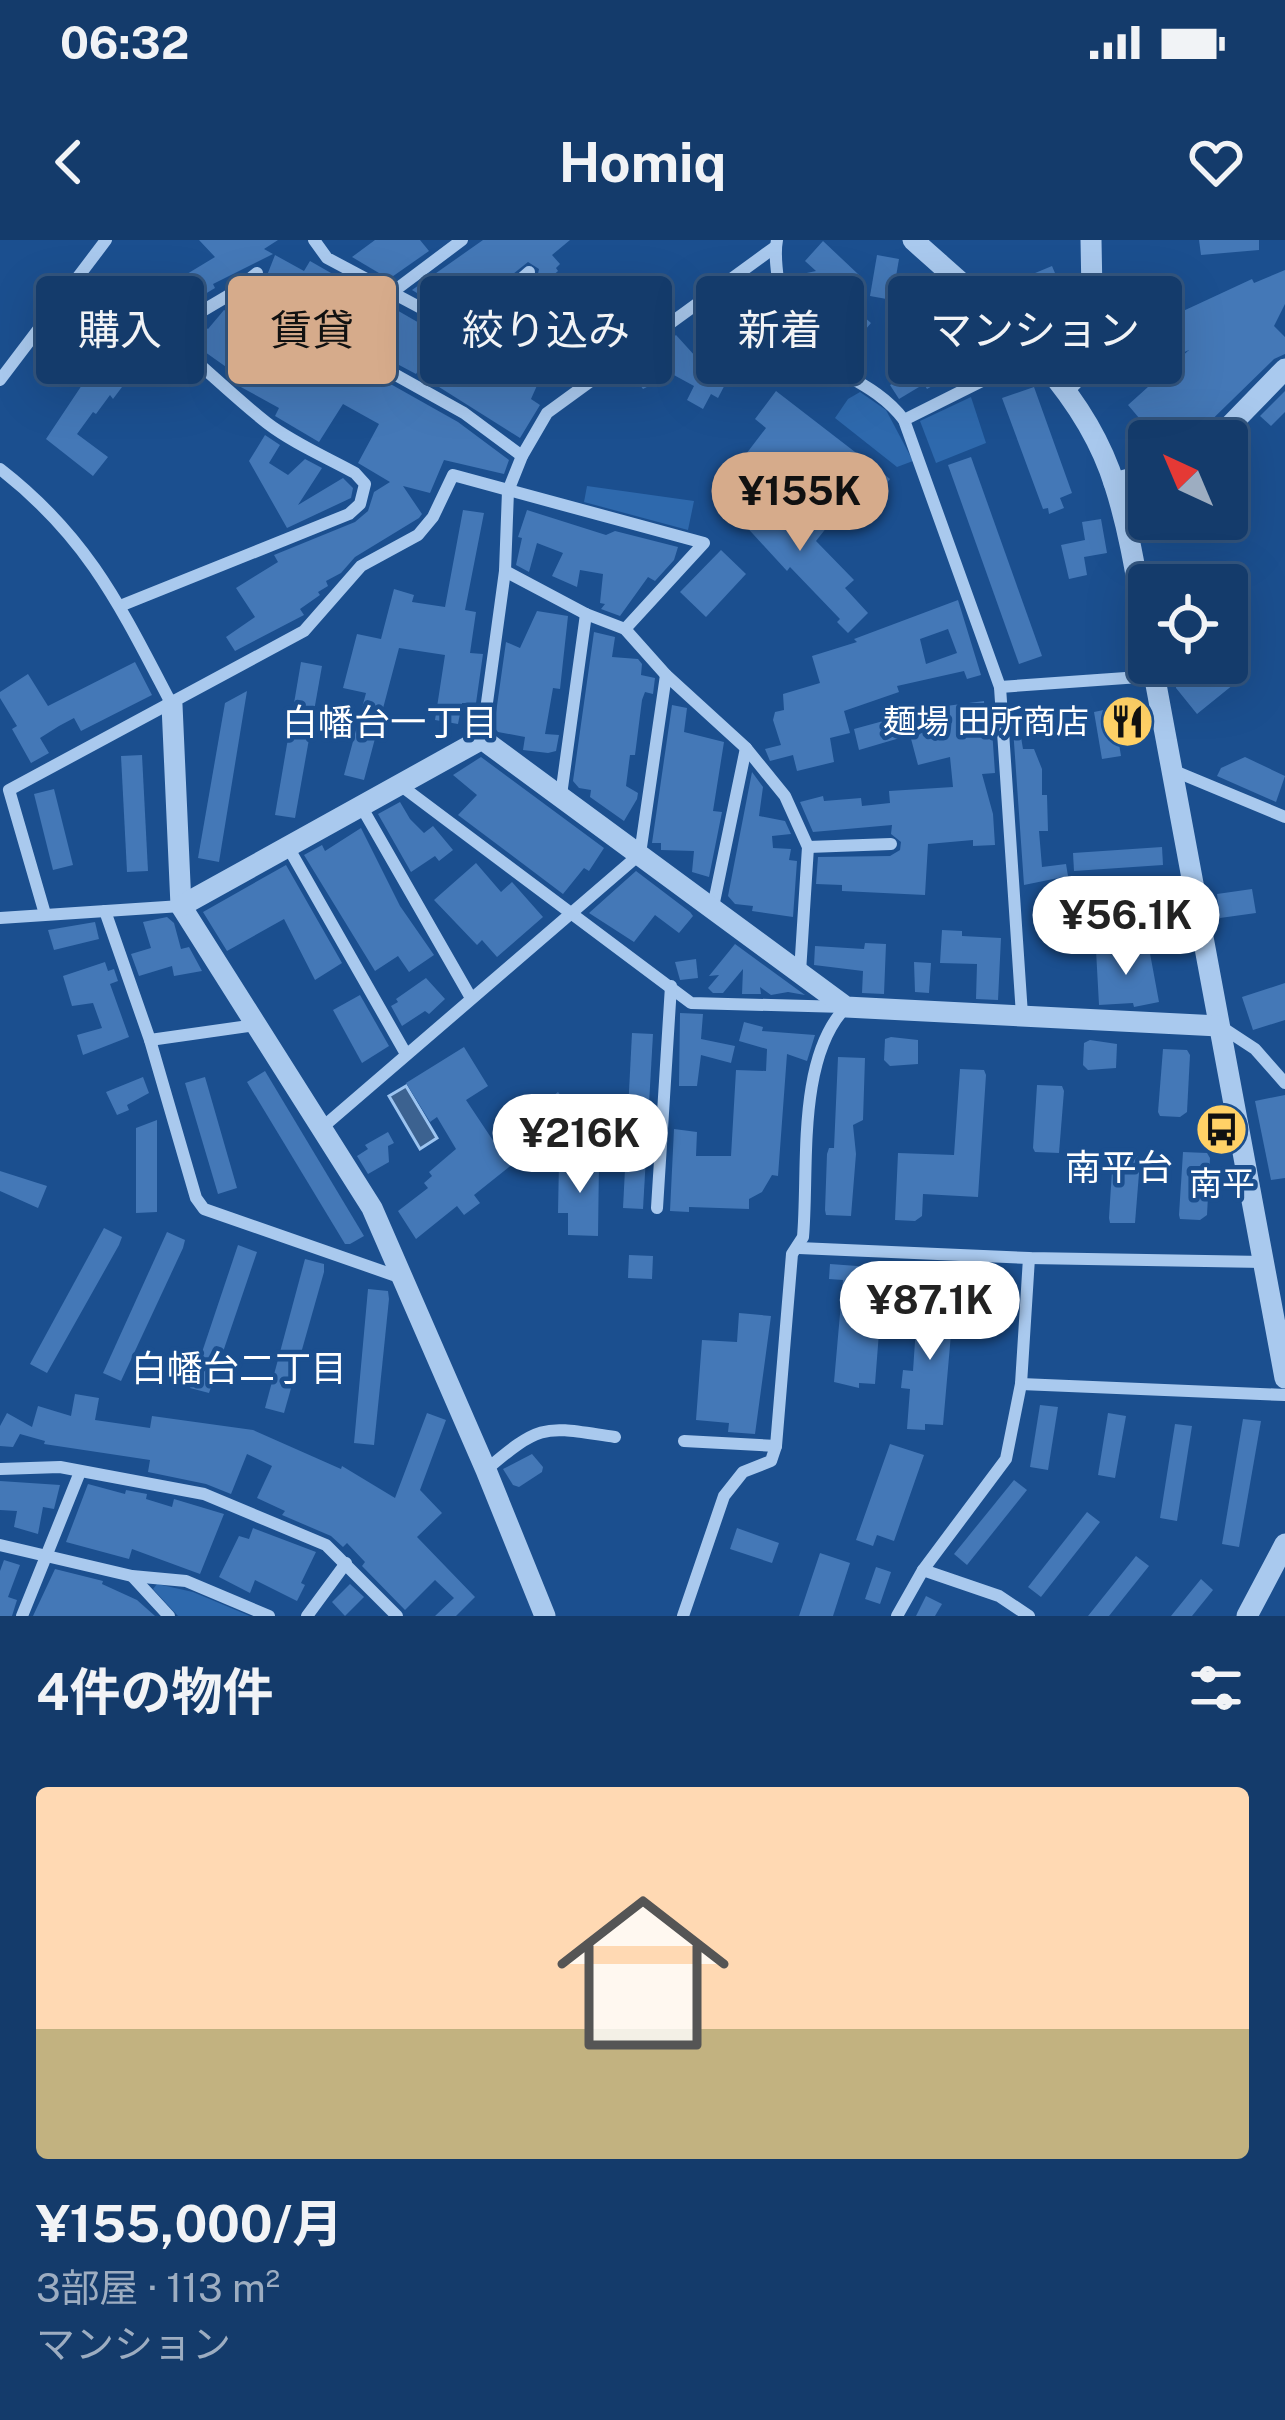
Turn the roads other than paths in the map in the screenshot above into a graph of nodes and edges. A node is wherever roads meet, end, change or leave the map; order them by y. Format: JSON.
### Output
{"nodes":[{"id":1,"x":106,"y":240,"type":"edge"},
{"id":2,"x":314,"y":240,"type":"edge"},
{"id":3,"x":462,"y":240,"type":"edge"},
{"id":4,"x":913,"y":240,"type":"edge"},
{"id":5,"x":1090,"y":240,"type":"edge"},
{"id":6,"x":776,"y":243,"type":"edge"},
{"id":7,"x":529,"y":272,"type":"dead end"},
{"id":8,"x":257,"y":273,"type":"dead end"},
{"id":9,"x":79,"y":276,"type":"edge"},
{"id":10,"x":359,"y":276,"type":"edge"},
{"id":11,"x":952,"y":276,"type":"edge"},
{"id":12,"x":396,"y":286,"type":"edge"},
{"id":13,"x":396,"y":296,"type":"edge"},
{"id":14,"x":204,"y":310,"type":"edge"},
{"id":15,"x":36,"y":333,"type":"edge"},
{"id":16,"x":204,"y":368,"type":"edge"},
{"id":17,"x":1285,"y":368,"type":"edge"},
{"id":18,"x":396,"y":375,"type":"edge"},
{"id":19,"x":0,"y":380,"type":"edge"},
{"id":20,"x":976,"y":384,"type":"edge"},
{"id":21,"x":1062,"y":384,"type":"edge"},
{"id":22,"x":1066,"y":388,"type":"junction"},
{"id":23,"x":904,"y":420,"type":"junction"},
{"id":24,"x":1234,"y":420,"type":"edge"},
{"id":25,"x":522,"y":456,"type":"junction"},
{"id":26,"x":0,"y":469,"type":"edge"},
{"id":27,"x":1128,"y":479,"type":"edge"},
{"id":28,"x":1114,"y":483,"type":"junction"},
{"id":29,"x":508,"y":491,"type":"junction"},
{"id":30,"x":1131,"y":564,"type":"edge"},
{"id":31,"x":505,"y":571,"type":"junction"},
{"id":32,"x":120,"y":606,"type":"junction"},
{"id":33,"x":586,"y":614,"type":"junction"},
{"id":34,"x":625,"y":629,"type":"junction"},
{"id":35,"x":1128,"y":673,"type":"edge"},
{"id":36,"x":667,"y":675,"type":"junction"},
{"id":37,"x":1156,"y":684,"type":"edge"},
{"id":38,"x":1000,"y":687,"type":"junction"},
{"id":39,"x":172,"y":706,"type":"junction"},
{"id":40,"x":482,"y":740,"type":"junction"},
{"id":41,"x":746,"y":748,"type":"junction"},
{"id":42,"x":1172,"y":770,"type":"junction"},
{"id":43,"x":400,"y":785,"type":"junction"},
{"id":44,"x":561,"y":795,"type":"junction"},
{"id":45,"x":361,"y":806,"type":"junction"},
{"id":46,"x":1285,"y":817,"type":"edge"},
{"id":47,"x":891,"y":844,"type":"dead end"},
{"id":48,"x":288,"y":847,"type":"junction"},
{"id":49,"x":808,"y":847,"type":"junction"},
{"id":50,"x":640,"y":854,"type":"junction"},
{"id":51,"x":182,"y":907,"type":"junction"},
{"id":52,"x":712,"y":907,"type":"junction"},
{"id":53,"x":105,"y":911,"type":"junction"},
{"id":54,"x":572,"y":913,"type":"junction"},
{"id":55,"x":45,"y":914,"type":"junction"},
{"id":56,"x":0,"y":917,"type":"edge"},
{"id":57,"x":800,"y":972,"type":"junction"},
{"id":58,"x":670,"y":986,"type":"junction"},
{"id":59,"x":471,"y":998,"type":"junction"},
{"id":60,"x":846,"y":1007,"type":"junction"},
{"id":61,"x":1022,"y":1015,"type":"junction"},
{"id":62,"x":258,"y":1024,"type":"junction"},
{"id":63,"x":1219,"y":1026,"type":"junction"},
{"id":64,"x":150,"y":1040,"type":"junction"},
{"id":65,"x":406,"y":1054,"type":"junction"},
{"id":66,"x":1285,"y":1083,"type":"edge"},
{"id":67,"x":324,"y":1126,"type":"junction"},
{"id":68,"x":656,"y":1208,"type":"dead end"},
{"id":69,"x":799,"y":1248,"type":"junction"},
{"id":70,"x":1029,"y":1258,"type":"junction"},
{"id":71,"x":1264,"y":1262,"type":"junction"},
{"id":72,"x":402,"y":1278,"type":"junction"},
{"id":73,"x":1285,"y":1378,"type":"edge"},
{"id":74,"x":1021,"y":1384,"type":"junction"},
{"id":75,"x":1285,"y":1395,"type":"edge"},
{"id":76,"x":616,"y":1437,"type":"dead end"},
{"id":77,"x":684,"y":1442,"type":"dead end"},
{"id":78,"x":776,"y":1446,"type":"junction"},
{"id":79,"x":0,"y":1469,"type":"edge"},
{"id":80,"x":487,"y":1470,"type":"junction"},
{"id":81,"x":80,"y":1472,"type":"junction"},
{"id":82,"x":1285,"y":1544,"type":"edge"},
{"id":83,"x":0,"y":1545,"type":"edge"},
{"id":84,"x":47,"y":1556,"type":"junction"},
{"id":85,"x":346,"y":1563,"type":"junction"},
{"id":86,"x":923,"y":1570,"type":"junction"},
{"id":87,"x":132,"y":1576,"type":"junction"},
{"id":88,"x":22,"y":1616,"type":"edge"},
{"id":89,"x":169,"y":1616,"type":"edge"},
{"id":90,"x":268,"y":1616,"type":"edge"},
{"id":91,"x":307,"y":1616,"type":"edge"},
{"id":92,"x":397,"y":1616,"type":"edge"},
{"id":93,"x":545,"y":1616,"type":"edge"},
{"id":94,"x":683,"y":1616,"type":"edge"},
{"id":95,"x":897,"y":1616,"type":"edge"},
{"id":96,"x":1029,"y":1616,"type":"edge"},
{"id":97,"x":1247,"y":1616,"type":"edge"}],
"edges":[{"from":1,"to":9,"type":"street"},
{"from":2,"to":10,"type":"street"},
{"from":3,"to":12,"type":"street"},
{"from":4,"to":11,"type":"street"},
{"from":5,"to":22,"type":"street"},
{"from":6,"to":23,"type":"street"},
{"from":6,"to":25,"type":"street"},
{"from":7,"to":13,"type":"street"},
{"from":8,"to":14,"type":"street"},
{"from":15,"to":19,"type":"street"},
{"from":16,"to":32,"type":"street"},
{"from":17,"to":24,"type":"street"},
{"from":18,"to":25,"type":"street"},
{"from":20,"to":23,"type":"street"},
{"from":21,"to":22,"type":"street"},
{"from":22,"to":28,"type":"street"},
{"from":23,"to":38,"type":"street"},
{"from":25,"to":29,"type":"street"},
{"from":26,"to":32,"type":"street"},
{"from":27,"to":28,"type":"street"},
{"from":28,"to":30,"type":"street"},
{"from":29,"to":31,"type":"street"},
{"from":29,"to":34,"type":"street"},
{"from":29,"to":39,"type":"street"},
{"from":31,"to":33,"type":"street"},
{"from":31,"to":40,"type":"street"},
{"from":32,"to":39,"type":"street"},
{"from":33,"to":34,"type":"street"},
{"from":33,"to":44,"type":"street"},
{"from":34,"to":36,"type":"street"},
{"from":35,"to":38,"type":"street"},
{"from":36,"to":41,"type":"street"},
{"from":36,"to":50,"type":"street"},
{"from":37,"to":42,"type":"street"},
{"from":38,"to":61,"type":"street"},
{"from":39,"to":51,"type":"street"},
{"from":39,"to":55,"type":"street"},
{"from":40,"to":43,"type":"street"},
{"from":40,"to":44,"type":"street"},
{"from":41,"to":49,"type":"street"},
{"from":41,"to":52,"type":"street"},
{"from":42,"to":46,"type":"street"},
{"from":42,"to":63,"type":"street"},
{"from":43,"to":45,"type":"street"},
{"from":43,"to":54,"type":"street"},
{"from":44,"to":50,"type":"street"},
{"from":45,"to":48,"type":"street"},
{"from":45,"to":59,"type":"street"},
{"from":47,"to":49,"type":"street"},
{"from":48,"to":51,"type":"street"},
{"from":48,"to":65,"type":"street"},
{"from":49,"to":57,"type":"street"},
{"from":50,"to":52,"type":"street"},
{"from":50,"to":54,"type":"street"},
{"from":51,"to":53,"type":"street"},
{"from":51,"to":62,"type":"street"},
{"from":52,"to":57,"type":"street"},
{"from":53,"to":55,"type":"street"},
{"from":53,"to":64,"type":"street"},
{"from":54,"to":58,"type":"street"},
{"from":54,"to":59,"type":"street"},
{"from":55,"to":56,"type":"street"},
{"from":57,"to":60,"type":"street"},
{"from":58,"to":60,"type":"street"},
{"from":58,"to":68,"type":"street"},
{"from":59,"to":65,"type":"street"},
{"from":60,"to":61,"type":"street"},
{"from":60,"to":69,"type":"street"},
{"from":61,"to":63,"type":"street"},
{"from":62,"to":64,"type":"street"},
{"from":62,"to":67,"type":"street"},
{"from":63,"to":66,"type":"street"},
{"from":63,"to":71,"type":"street"},
{"from":64,"to":72,"type":"street"},
{"from":65,"to":67,"type":"street"},
{"from":67,"to":72,"type":"street"},
{"from":69,"to":70,"type":"street"},
{"from":69,"to":78,"type":"street"},
{"from":70,"to":71,"type":"street"},
{"from":70,"to":74,"type":"street"},
{"from":71,"to":73,"type":"street"},
{"from":72,"to":80,"type":"street"},
{"from":74,"to":75,"type":"street"},
{"from":74,"to":86,"type":"street"},
{"from":76,"to":80,"type":"street"},
{"from":77,"to":78,"type":"street"},
{"from":78,"to":94,"type":"street"},
{"from":79,"to":81,"type":"street"},
{"from":80,"to":93,"type":"street"},
{"from":81,"to":84,"type":"street"},
{"from":81,"to":85,"type":"street"},
{"from":82,"to":97,"type":"street"},
{"from":83,"to":84,"type":"street"},
{"from":84,"to":87,"type":"street"},
{"from":84,"to":88,"type":"street"},
{"from":85,"to":91,"type":"street"},
{"from":85,"to":92,"type":"street"},
{"from":86,"to":95,"type":"street"},
{"from":86,"to":96,"type":"street"},
{"from":87,"to":89,"type":"street"},
{"from":87,"to":90,"type":"street"}]}
